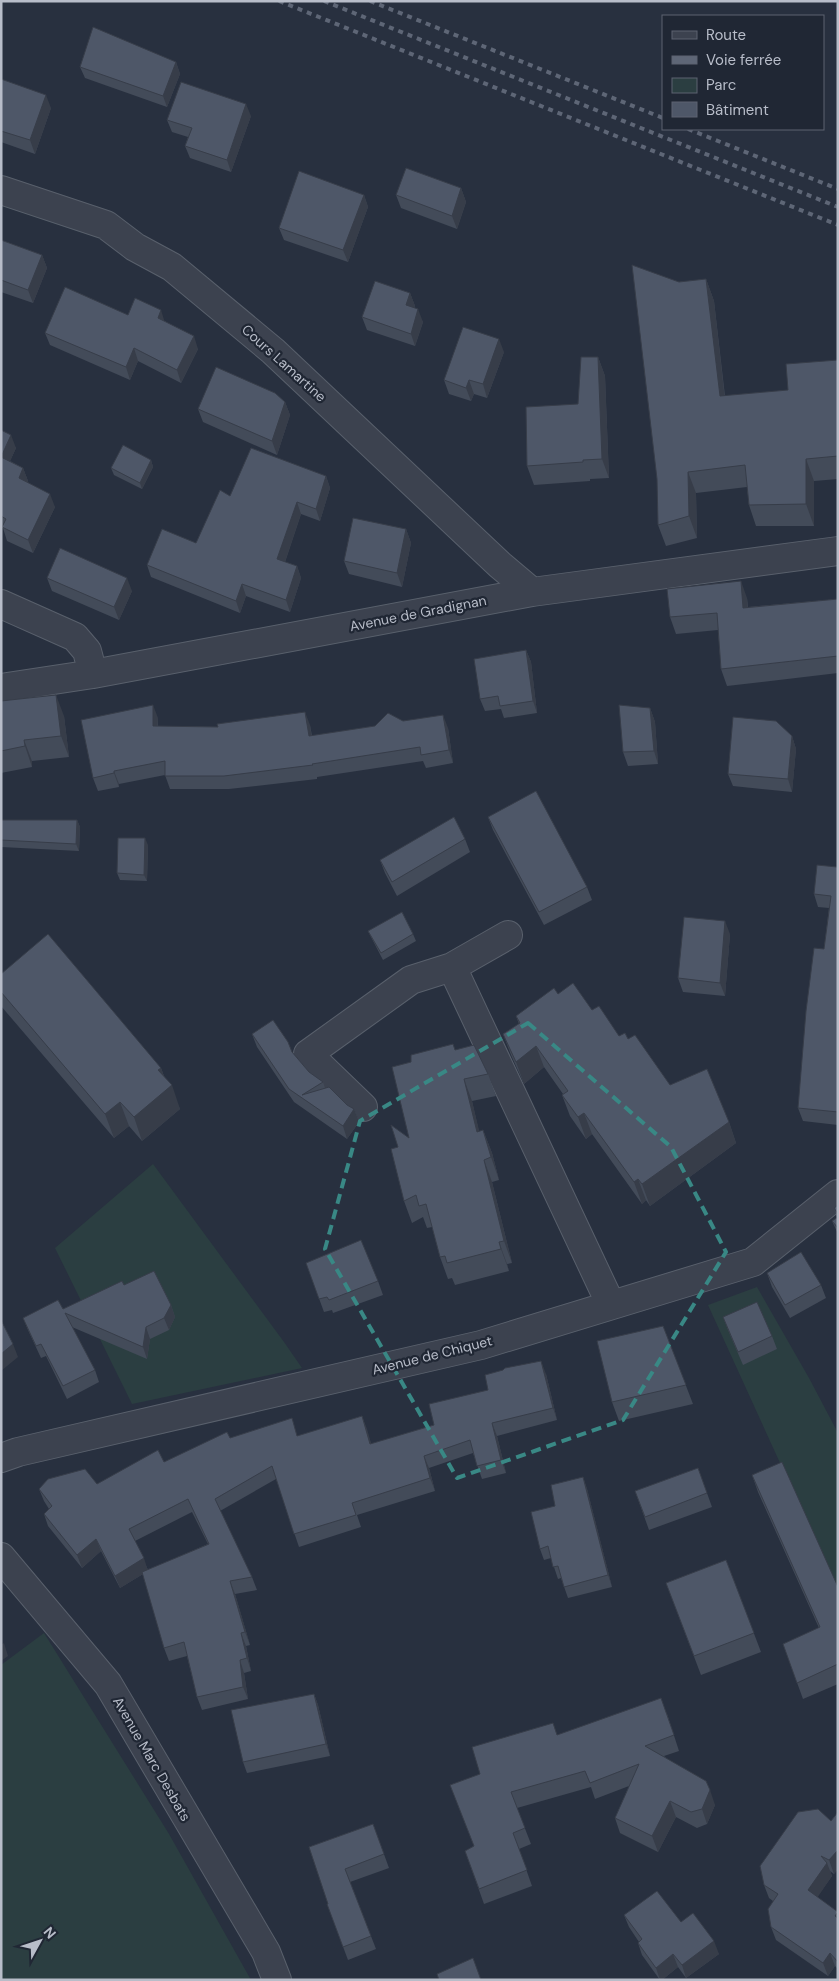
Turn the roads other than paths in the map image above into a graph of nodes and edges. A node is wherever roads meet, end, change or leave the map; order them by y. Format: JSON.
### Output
{"nodes":[{"id":1,"x":1,"y":190,"type":"edge"},
{"id":2,"x":838,"y":551,"type":"edge"},
{"id":3,"x":532,"y":592,"type":"junction"},
{"id":4,"x":1,"y":604,"type":"edge"},
{"id":5,"x":93,"y":674,"type":"junction"},
{"id":6,"x":1,"y":688,"type":"edge"},
{"id":7,"x":508,"y":935,"type":"dead end"},
{"id":8,"x":452,"y":966,"type":"junction"},
{"id":9,"x":364,"y":1107,"type":"dead end"},
{"id":10,"x":838,"y":1194,"type":"edge"},
{"id":11,"x":611,"y":1305,"type":"junction"},
{"id":12,"x":1,"y":1458,"type":"edge"},
{"id":13,"x":1,"y":1556,"type":"edge"},
{"id":14,"x":277,"y":1980,"type":"edge"}],
"edges":[{"from":1,"to":3,"type":"street","name":"Cours Lamartine"},
{"from":2,"to":3,"type":"street","name":"Avenue de Gradignan"},
{"from":3,"to":5,"type":"street","name":"Avenue de Gradignan"},
{"from":4,"to":5,"type":"street"},
{"from":5,"to":6,"type":"street","name":"Avenue de Gradignan"},
{"from":7,"to":8,"type":"street"},
{"from":8,"to":9,"type":"street"},
{"from":8,"to":11,"type":"street"},
{"from":10,"to":11,"type":"street","name":"Avenue de Chiquet"},
{"from":11,"to":12,"type":"street","name":"Avenue de Chiquet"},
{"from":13,"to":14,"type":"street","name":"Avenue Marc Desbats"}]}
